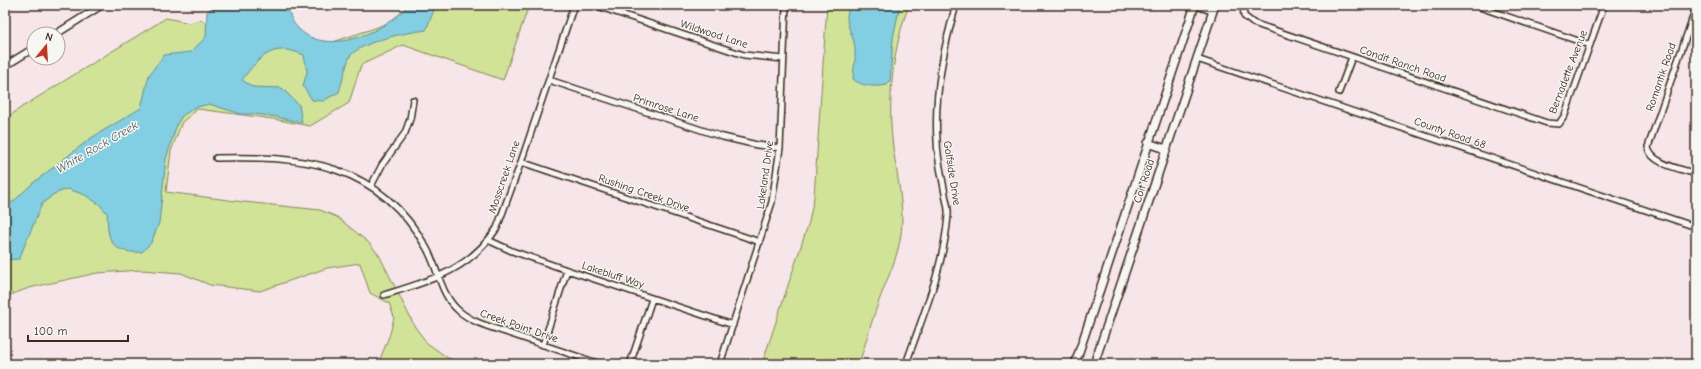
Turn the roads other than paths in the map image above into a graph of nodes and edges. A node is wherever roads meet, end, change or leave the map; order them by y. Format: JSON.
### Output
{"nodes":[{"id":1,"x":102,"y":5,"type":"edge"},
{"id":2,"x":574,"y":5,"type":"edge"},
{"id":3,"x":594,"y":5,"type":"edge"},
{"id":4,"x":786,"y":5,"type":"edge"},
{"id":5,"x":956,"y":5,"type":"edge"},
{"id":6,"x":1195,"y":5,"type":"edge"},
{"id":7,"x":1243,"y":5,"type":"edge"},
{"id":8,"x":1474,"y":5,"type":"edge"},
{"id":9,"x":1604,"y":5,"type":"edge"},
{"id":10,"x":1214,"y":8,"type":"edge"},
{"id":11,"x":1696,"y":8,"type":"edge"},
{"id":12,"x":66,"y":28,"type":"edge"},
{"id":13,"x":1590,"y":45,"type":"junction"},
{"id":14,"x":26,"y":53,"type":"edge"},
{"id":15,"x":1352,"y":57,"type":"junction"},
{"id":16,"x":1197,"y":58,"type":"junction"},
{"id":17,"x":783,"y":59,"type":"junction"},
{"id":18,"x":5,"y":66,"type":"edge"},
{"id":19,"x":549,"y":80,"type":"junction"},
{"id":20,"x":1339,"y":92,"type":"dead end"},
{"id":21,"x":413,"y":100,"type":"dead end"},
{"id":22,"x":1559,"y":124,"type":"joint"},
{"id":23,"x":1148,"y":143,"type":"junction"},
{"id":24,"x":780,"y":148,"type":"junction"},
{"id":25,"x":1166,"y":149,"type":"junction"},
{"id":26,"x":216,"y":158,"type":"dead end"},
{"id":27,"x":521,"y":162,"type":"junction"},
{"id":28,"x":1696,"y":174,"type":"edge"},
{"id":29,"x":371,"y":186,"type":"junction"},
{"id":30,"x":1696,"y":227,"type":"edge"},
{"id":31,"x":488,"y":240,"type":"junction"},
{"id":32,"x":760,"y":242,"type":"junction"},
{"id":33,"x":567,"y":270,"type":"junction"},
{"id":34,"x":438,"y":278,"type":"junction"},
{"id":35,"x":384,"y":295,"type":"dead end"},
{"id":36,"x":652,"y":299,"type":"junction"},
{"id":37,"x":733,"y":325,"type":"junction"},
{"id":38,"x":543,"y":345,"type":"junction"},
{"id":39,"x":600,"y":364,"type":"edge"},
{"id":40,"x":630,"y":364,"type":"edge"},
{"id":41,"x":720,"y":364,"type":"edge"},
{"id":42,"x":906,"y":364,"type":"edge"},
{"id":43,"x":1075,"y":364,"type":"edge"},
{"id":44,"x":1094,"y":364,"type":"edge"}],
"edges":[{"from":1,"to":12,"type":"street"},
{"from":2,"to":19,"type":"street","name":"Mosscreek Lane"},
{"from":3,"to":17,"type":"street","name":"Wildwood Lane"},
{"from":4,"to":17,"type":"street","name":"Lakeland Drive"},
{"from":5,"to":42,"type":"street","name":"Golfside Drive"},
{"from":6,"to":10,"type":"street"},
{"from":6,"to":23,"type":"main road","name":"Coit Road"},
{"from":7,"to":15,"type":"street","name":"Condit Ranch Road"},
{"from":8,"to":13,"type":"street"},
{"from":9,"to":13,"type":"street","name":"Bernadette Avenue"},
{"from":10,"to":16,"type":"main road","name":"Coit Road"},
{"from":11,"to":28,"type":"street","name":"Romantik Road"},
{"from":13,"to":22,"type":"street","name":"Bernadette Avenue"},
{"from":14,"to":18,"type":"street"},
{"from":15,"to":20,"type":"street"},
{"from":15,"to":22,"type":"street","name":"Condit Ranch Road"},
{"from":16,"to":25,"type":"main road","name":"Coit Road"},
{"from":16,"to":30,"type":"street","name":"County Road 68"},
{"from":17,"to":24,"type":"street","name":"Lakeland Drive"},
{"from":19,"to":24,"type":"street","name":"Primrose Lane"},
{"from":19,"to":27,"type":"street","name":"Mosscreek Lane"},
{"from":21,"to":29,"type":"street"},
{"from":23,"to":25,"type":"main road"},
{"from":23,"to":43,"type":"main road","name":"Coit Road"},
{"from":24,"to":32,"type":"street","name":"Lakeland Drive"},
{"from":25,"to":44,"type":"main road","name":"Coit Road"},
{"from":26,"to":29,"type":"street","name":"Creek Point Drive"},
{"from":27,"to":31,"type":"street","name":"Mosscreek Lane"},
{"from":27,"to":32,"type":"street","name":"Rushing Creek Drive"},
{"from":29,"to":34,"type":"street","name":"Creek Point Drive"},
{"from":31,"to":33,"type":"street","name":"Lakebluff Way"},
{"from":31,"to":34,"type":"street","name":"Mosscreek Lane"},
{"from":32,"to":37,"type":"street","name":"Lakeland Drive"},
{"from":33,"to":36,"type":"street","name":"Lakebluff Way"},
{"from":33,"to":38,"type":"street"},
{"from":34,"to":35,"type":"street","name":"Mosscreek Lane"},
{"from":34,"to":38,"type":"street","name":"Creek Point Drive"},
{"from":36,"to":37,"type":"street","name":"Lakebluff Way"},
{"from":36,"to":40,"type":"street"},
{"from":37,"to":41,"type":"street","name":"Lakeland Drive"},
{"from":38,"to":39,"type":"street","name":"Creek Point Drive"}]}
